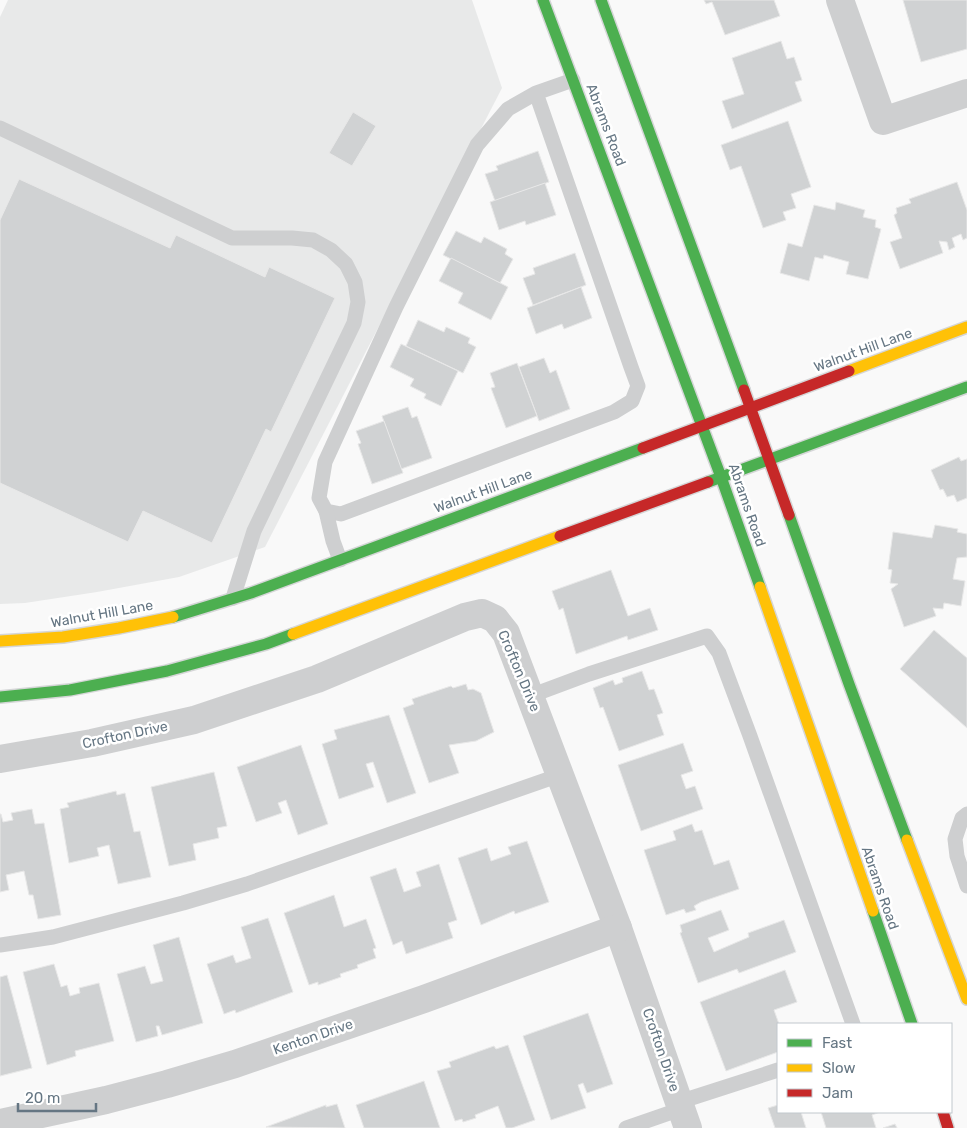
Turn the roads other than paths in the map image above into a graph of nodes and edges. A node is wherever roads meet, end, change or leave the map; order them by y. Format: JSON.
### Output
{"nodes":[{"id":1,"x":543,"y":0,"type":"edge"},
{"id":2,"x":601,"y":0,"type":"edge"},
{"id":3,"x":840,"y":0,"type":"edge"},
{"id":4,"x":573,"y":80,"type":"junction"},
{"id":5,"x":536,"y":93,"type":"junction"},
{"id":6,"x":967,"y":93,"type":"edge"},
{"id":7,"x":0,"y":128,"type":"edge"},
{"id":8,"x":967,"y":328,"type":"edge"},
{"id":9,"x":967,"y":387,"type":"edge"},
{"id":10,"x":749,"y":408,"type":"junction"},
{"id":11,"x":702,"y":426,"type":"junction"},
{"id":12,"x":768,"y":459,"type":"junction"},
{"id":13,"x":721,"y":477,"type":"junction"},
{"id":14,"x":326,"y":511,"type":"junction"},
{"id":15,"x":340,"y":560,"type":"junction"},
{"id":16,"x":233,"y":598,"type":"junction"},
{"id":17,"x":0,"y":641,"type":"edge"},
{"id":18,"x":530,"y":696,"type":"junction"},
{"id":19,"x":0,"y":698,"type":"edge"},
{"id":20,"x":0,"y":759,"type":"edge"},
{"id":21,"x":560,"y":775,"type":"junction"},
{"id":22,"x":967,"y":814,"type":"edge"},
{"id":23,"x":967,"y":886,"type":"edge"},
{"id":24,"x":618,"y":928,"type":"junction"},
{"id":25,"x":0,"y":945,"type":"edge"},
{"id":26,"x":967,"y":999,"type":"edge"},
{"id":27,"x":853,"y":1023,"type":"edge"},
{"id":28,"x":912,"y":1023,"type":"edge"},
{"id":29,"x":777,"y":1070,"type":"edge"},
{"id":30,"x":683,"y":1113,"type":"edge"},
{"id":31,"x":943,"y":1113,"type":"edge"},
{"id":32,"x":0,"y":1123,"type":"edge"},
{"id":33,"x":626,"y":1128,"type":"edge"},
{"id":34,"x":948,"y":1128,"type":"edge"}],
"edges":[{"from":1,"to":4,"type":"main road","name":"Abrams Road"},
{"from":2,"to":10,"type":"main road"},
{"from":3,"to":6,"type":"street"},
{"from":4,"to":5,"type":"lane"},
{"from":4,"to":11,"type":"main road","name":"Abrams Road"},
{"from":5,"to":14,"type":"lane"},
{"from":5,"to":14,"type":"lane"},
{"from":7,"to":16,"type":"lane"},
{"from":8,"to":10,"type":"main road","name":"Walnut Hill Lane"},
{"from":9,"to":12,"type":"main road"},
{"from":10,"to":11,"type":"main road","name":"Walnut Hill Lane"},
{"from":10,"to":12,"type":"main road"},
{"from":11,"to":13,"type":"main road","name":"Abrams Road"},
{"from":11,"to":15,"type":"main road","name":"Walnut Hill Lane"},
{"from":12,"to":13,"type":"main road"},
{"from":12,"to":26,"type":"main road"},
{"from":13,"to":19,"type":"main road"},
{"from":13,"to":28,"type":"main road","name":"Abrams Road"},
{"from":14,"to":15,"type":"lane"},
{"from":15,"to":16,"type":"main road","name":"Walnut Hill Lane"},
{"from":16,"to":17,"type":"main road","name":"Walnut Hill Lane"},
{"from":18,"to":20,"type":"street","name":"Crofton Drive"},
{"from":18,"to":21,"type":"street","name":"Crofton Drive"},
{"from":18,"to":27,"type":"lane"},
{"from":21,"to":24,"type":"street","name":"Crofton Drive"},
{"from":21,"to":25,"type":"lane"},
{"from":22,"to":23,"type":"lane"},
{"from":24,"to":30,"type":"street","name":"Crofton Drive"},
{"from":24,"to":32,"type":"street","name":"Kenton Drive"},
{"from":29,"to":30,"type":"lane"},
{"from":30,"to":33,"type":"lane"},
{"from":31,"to":34,"type":"main road"}]}
